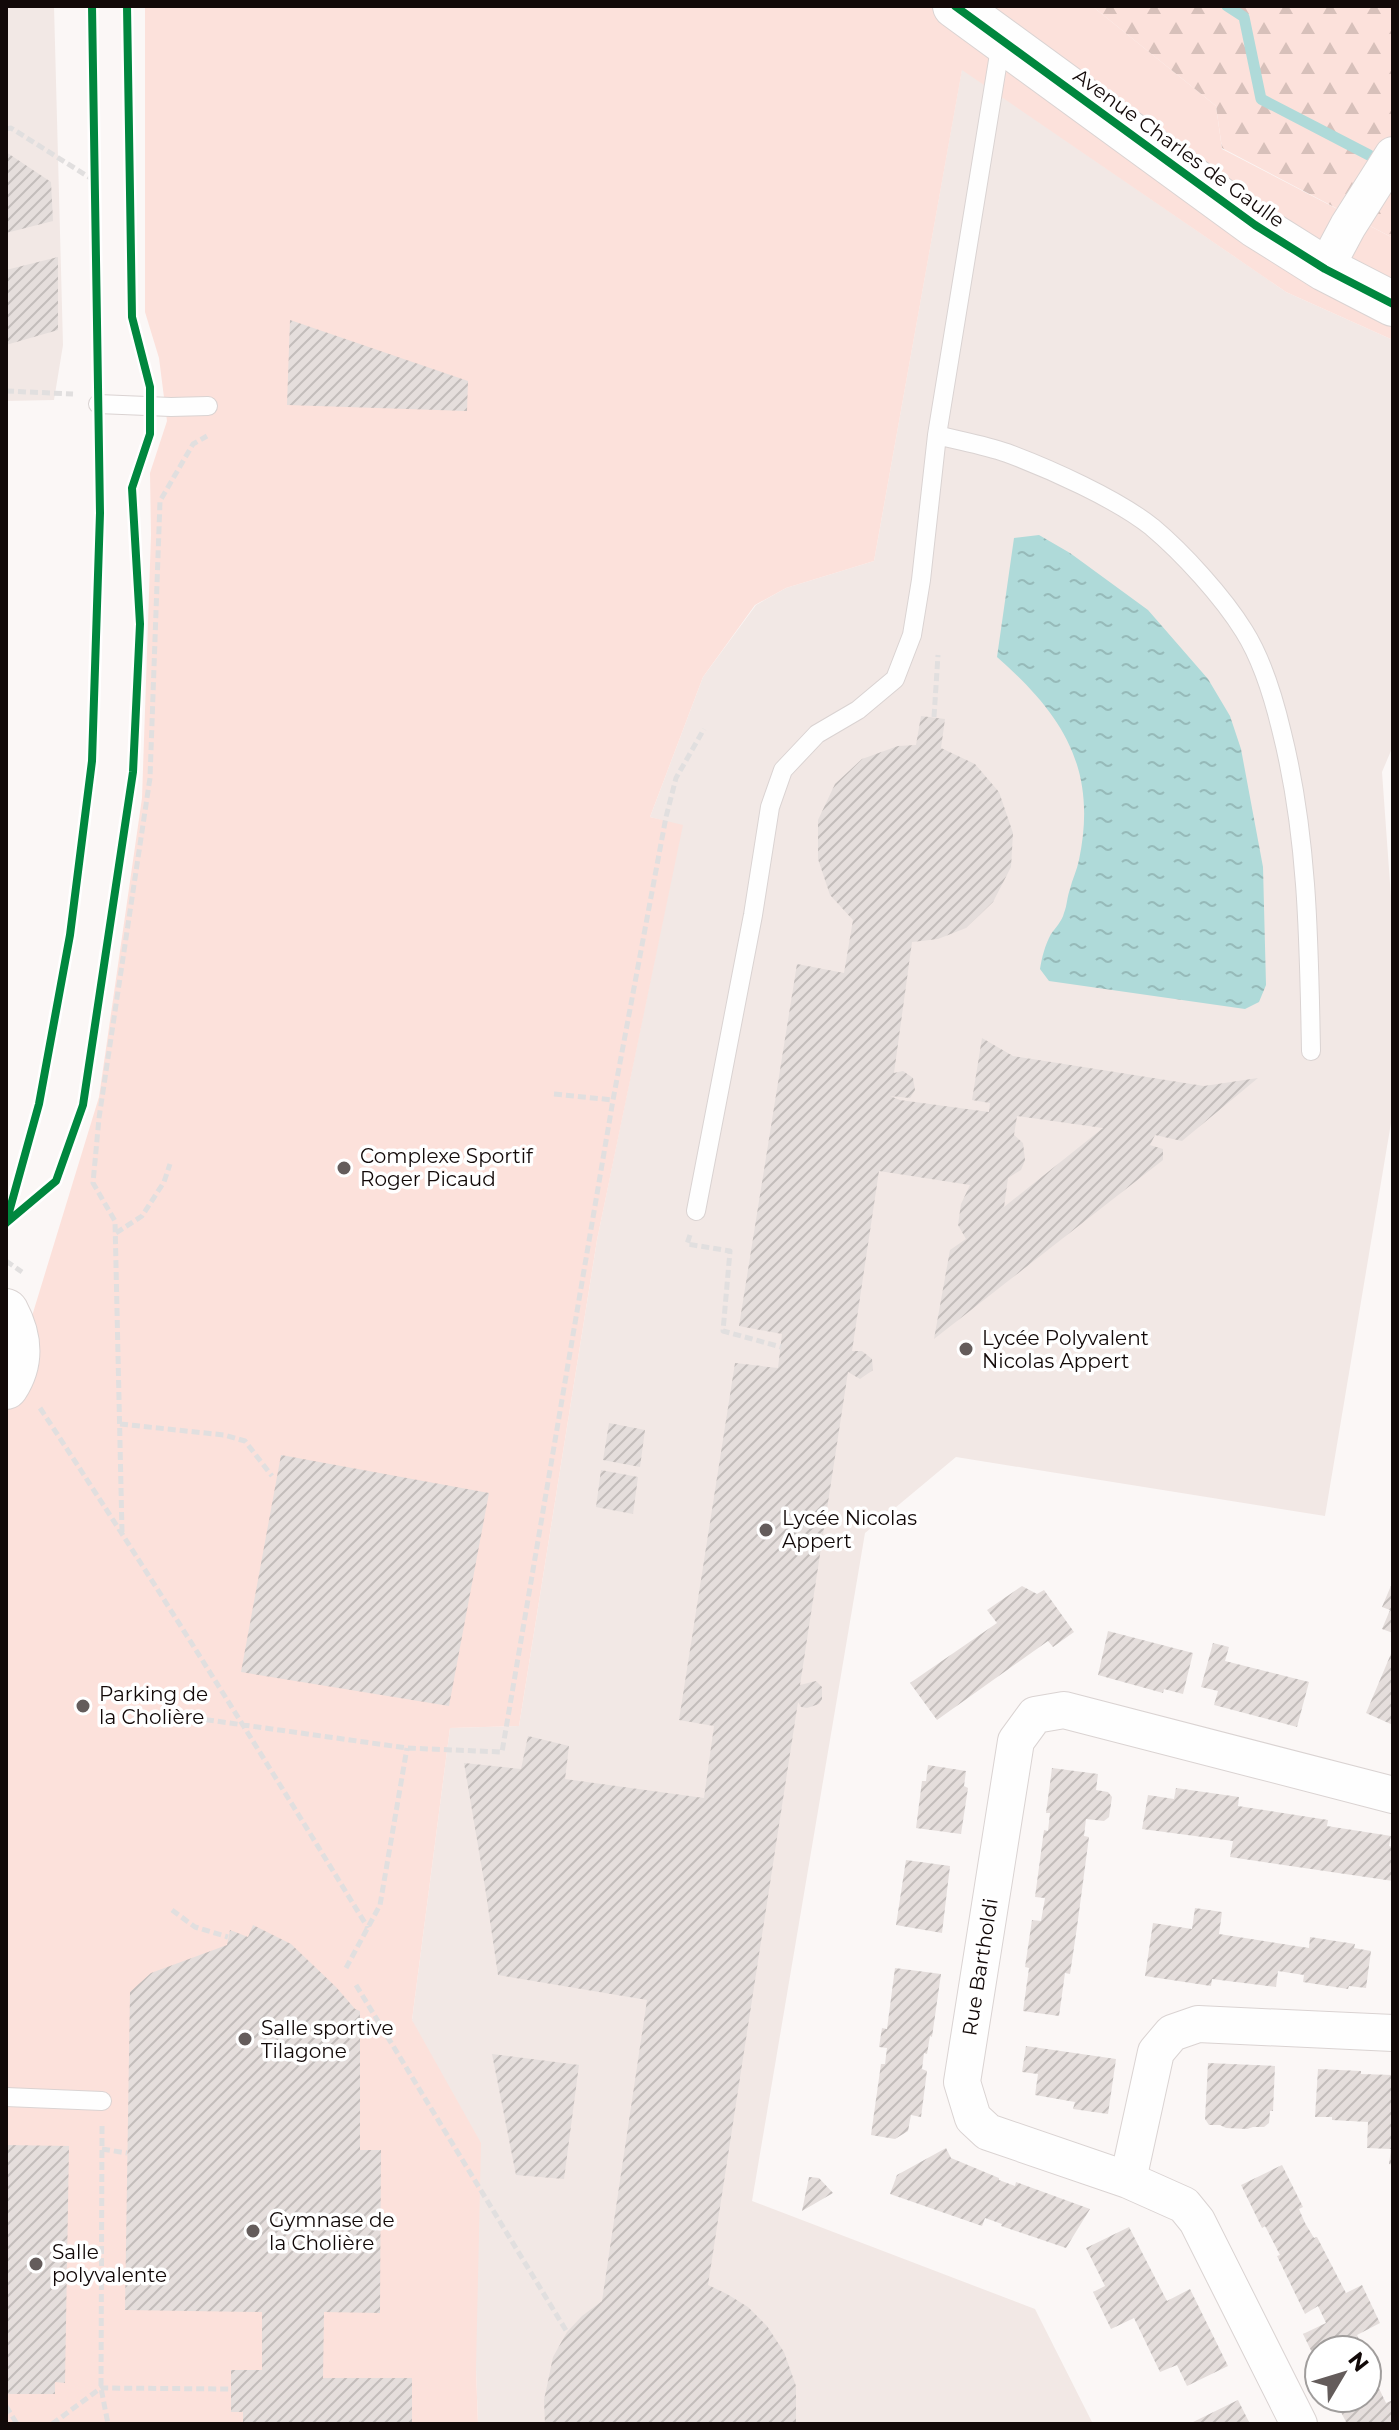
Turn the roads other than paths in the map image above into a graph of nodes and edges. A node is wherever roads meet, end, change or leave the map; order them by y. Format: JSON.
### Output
{"nodes":[{"id":1,"x":955,"y":6,"type":"edge"},
{"id":2,"x":1001,"y":39,"type":"junction"},
{"id":3,"x":1393,"y":155,"type":"edge"},
{"id":4,"x":1325,"y":269,"type":"junction"},
{"id":5,"x":1393,"y":304,"type":"edge"},
{"id":6,"x":91,"y":399,"type":"road end"},
{"id":7,"x":208,"y":406,"type":"dead end"},
{"id":8,"x":937,"y":435,"type":"junction"},
{"id":9,"x":1311,"y":1051,"type":"dead end"},
{"id":10,"x":696,"y":1211,"type":"dead end"},
{"id":11,"x":6,"y":1311,"type":"edge"},
{"id":12,"x":22,"y":1396,"type":"edge"},
{"id":13,"x":1393,"y":1795,"type":"edge"},
{"id":14,"x":1393,"y":2033,"type":"edge"},
{"id":15,"x":6,"y":2097,"type":"edge"},
{"id":16,"x":102,"y":2101,"type":"road end"},
{"id":17,"x":1128,"y":2180,"type":"junction"},
{"id":18,"x":1299,"y":2424,"type":"edge"}],
"edges":[{"from":1,"to":2,"type":"street","name":"Avenue Charles de Gaulle"},
{"from":2,"to":4,"type":"street","name":"Avenue Charles de Gaulle"},
{"from":2,"to":8,"type":"lane"},
{"from":3,"to":4,"type":"street"},
{"from":4,"to":5,"type":"street","name":"Avenue Charles de Gaulle"},
{"from":6,"to":7,"type":"lane"},
{"from":8,"to":9,"type":"lane"},
{"from":8,"to":10,"type":"lane"},
{"from":11,"to":12,"type":"street"},
{"from":13,"to":17,"type":"street","name":"Rue Bartholdi"},
{"from":14,"to":17,"type":"street"},
{"from":15,"to":16,"type":"lane"},
{"from":17,"to":18,"type":"street","name":"Rue Bartholdi"}]}
